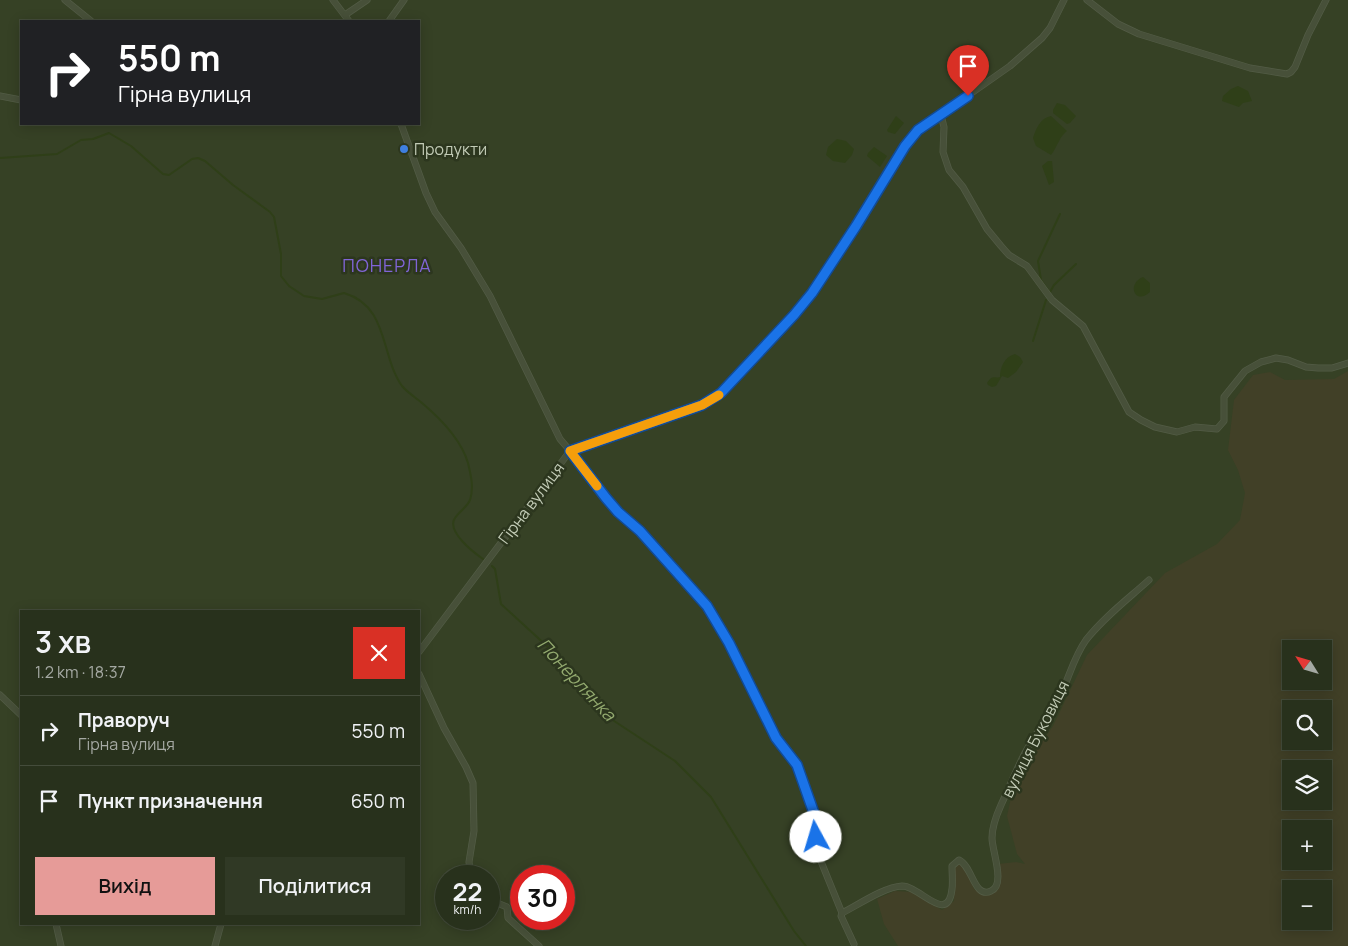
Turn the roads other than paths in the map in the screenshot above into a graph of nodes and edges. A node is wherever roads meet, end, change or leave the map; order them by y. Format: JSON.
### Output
{"nodes":[{"id":1,"x":65,"y":0,"type":"edge"},
{"id":2,"x":333,"y":0,"type":"edge"},
{"id":3,"x":366,"y":0,"type":"edge"},
{"id":4,"x":404,"y":0,"type":"edge"},
{"id":5,"x":1064,"y":0,"type":"edge"},
{"id":6,"x":1087,"y":0,"type":"edge"},
{"id":7,"x":1326,"y":0,"type":"edge"},
{"id":8,"x":345,"y":15,"type":"junction"},
{"id":9,"x":90,"y":20,"type":"edge"},
{"id":10,"x":348,"y":20,"type":"edge"},
{"id":11,"x":390,"y":20,"type":"edge"},
{"id":12,"x":0,"y":96,"type":"edge"},
{"id":13,"x":20,"y":100,"type":"edge"},
{"id":14,"x":941,"y":115,"type":"junction"},
{"id":15,"x":401,"y":125,"type":"edge"},
{"id":16,"x":1348,"y":364,"type":"edge"},
{"id":17,"x":570,"y":451,"type":"junction"},
{"id":18,"x":1149,"y":580,"type":"dead end"},
{"id":19,"x":420,"y":651,"type":"edge"},
{"id":20,"x":420,"y":676,"type":"edge"},
{"id":21,"x":0,"y":695,"type":"edge"},
{"id":22,"x":20,"y":714,"type":"edge"},
{"id":23,"x":469,"y":865,"type":"edge"},
{"id":24,"x":500,"y":904,"type":"edge"},
{"id":25,"x":842,"y":913,"type":"junction"},
{"id":26,"x":56,"y":925,"type":"edge"},
{"id":27,"x":221,"y":925,"type":"edge"},
{"id":28,"x":854,"y":944,"type":"dead end"},
{"id":29,"x":61,"y":946,"type":"edge"},
{"id":30,"x":215,"y":946,"type":"edge"},
{"id":31,"x":539,"y":946,"type":"edge"}],
"edges":[{"from":1,"to":9,"type":"street"},
{"from":2,"to":8,"type":"street"},
{"from":3,"to":8,"type":"street"},
{"from":4,"to":11,"type":"street"},
{"from":5,"to":14,"type":"street","name":"Гірна вулиця"},
{"from":6,"to":7,"type":"street"},
{"from":8,"to":10,"type":"street"},
{"from":12,"to":13,"type":"street"},
{"from":14,"to":16,"type":"street"},
{"from":14,"to":17,"type":"street","name":"Гірна вулиця"},
{"from":15,"to":17,"type":"street"},
{"from":17,"to":19,"type":"street","name":"Гірна вулиця"},
{"from":17,"to":25,"type":"street"},
{"from":18,"to":25,"type":"street","name":"вулиця Буковиця"},
{"from":20,"to":23,"type":"street"},
{"from":21,"to":22,"type":"street"},
{"from":24,"to":31,"type":"street"},
{"from":25,"to":28,"type":"street"},
{"from":26,"to":29,"type":"street"},
{"from":27,"to":30,"type":"street"}]}
